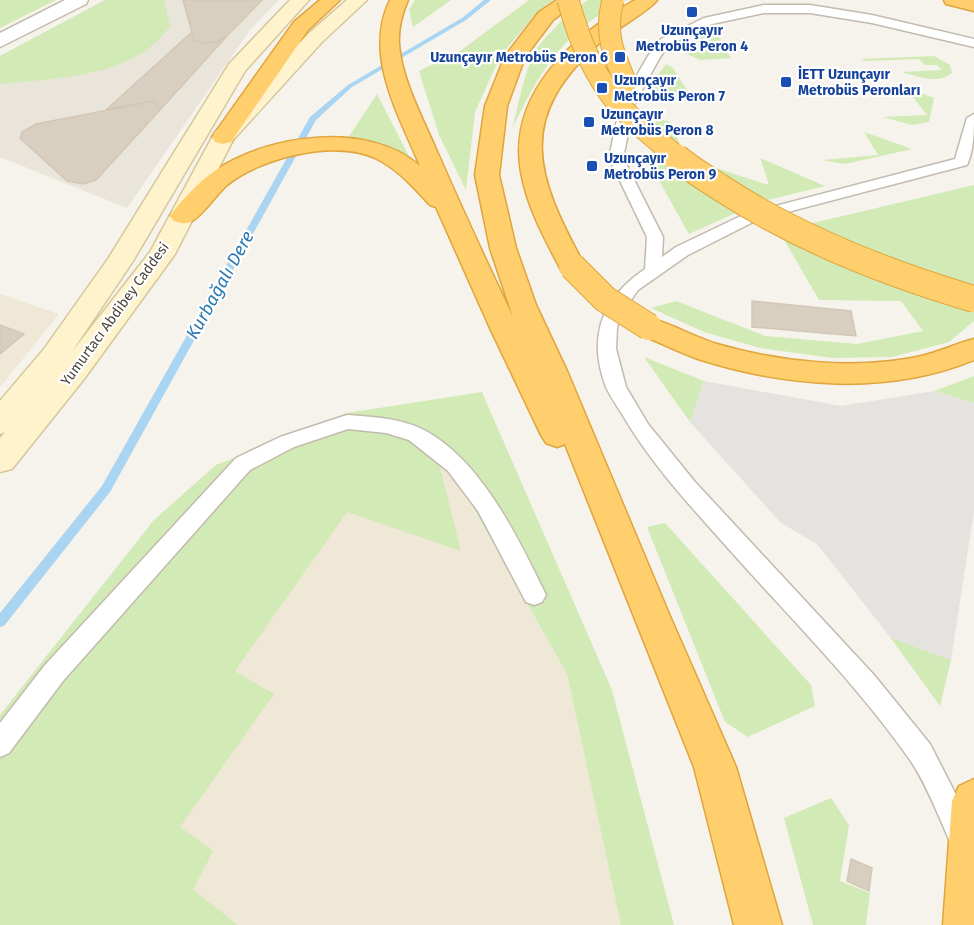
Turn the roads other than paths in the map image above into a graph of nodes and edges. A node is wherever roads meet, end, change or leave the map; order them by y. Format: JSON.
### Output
{"nodes":[{"id":1,"x":79,"y":0,"type":"edge"},
{"id":2,"x":300,"y":0,"type":"edge"},
{"id":3,"x":331,"y":0,"type":"edge"},
{"id":4,"x":358,"y":0,"type":"edge"},
{"id":5,"x":569,"y":0,"type":"edge"},
{"id":6,"x":613,"y":0,"type":"edge"},
{"id":7,"x":648,"y":0,"type":"edge"},
{"id":8,"x":953,"y":0,"type":"edge"},
{"id":9,"x":973,"y":2,"type":"edge"},
{"id":10,"x":395,"y":7,"type":"edge"},
{"id":11,"x":0,"y":41,"type":"edge"},
{"id":12,"x":974,"y":43,"type":"edge"},
{"id":13,"x":974,"y":118,"type":"edge"},
{"id":14,"x":223,"y":136,"type":"junction"},
{"id":15,"x":672,"y":152,"type":"junction"},
{"id":16,"x":451,"y":212,"type":"junction"},
{"id":17,"x":183,"y":216,"type":"junction"},
{"id":18,"x":653,"y":271,"type":"junction"},
{"id":19,"x":974,"y":299,"type":"edge"},
{"id":20,"x":974,"y":349,"type":"edge"},
{"id":21,"x":0,"y":422,"type":"edge"},
{"id":22,"x":0,"y":459,"type":"edge"},
{"id":23,"x":534,"y":595,"type":"dead end"},
{"id":24,"x":650,"y":614,"type":"junction"},
{"id":25,"x":0,"y":744,"type":"edge"},
{"id":26,"x":974,"y":801,"type":"edge"},
{"id":27,"x":970,"y":854,"type":"junction"},
{"id":28,"x":758,"y":925,"type":"edge"},
{"id":29,"x":967,"y":925,"type":"edge"}],
"edges":[{"from":1,"to":11,"type":"street"},
{"from":2,"to":21,"type":"main road"},
{"from":3,"to":14,"type":"highway"},
{"from":4,"to":14,"type":"main road","name":"Yumurtacı Abdibey Caddesi"},
{"from":5,"to":15,"type":"highway","bridge":true},
{"from":5,"to":24,"type":"highway"},
{"from":6,"to":15,"type":"highway","bridge":true},
{"from":7,"to":20,"type":"highway","bridge":true},
{"from":8,"to":9,"type":"highway"},
{"from":10,"to":16,"type":"highway"},
{"from":12,"to":18,"type":"lane"},
{"from":13,"to":18,"type":"lane"},
{"from":14,"to":17,"type":"main road","name":"Yumurtacı Abdibey Caddesi"},
{"from":15,"to":19,"type":"highway","bridge":true},
{"from":16,"to":17,"type":"highway"},
{"from":16,"to":24,"type":"highway"},
{"from":17,"to":22,"type":"main road","name":"Yumurtacı Abdibey Caddesi"},
{"from":18,"to":27,"type":"lane"},
{"from":23,"to":25,"type":"lane"},
{"from":24,"to":28,"type":"highway"},
{"from":26,"to":27,"type":"highway"},
{"from":27,"to":29,"type":"highway"}]}
